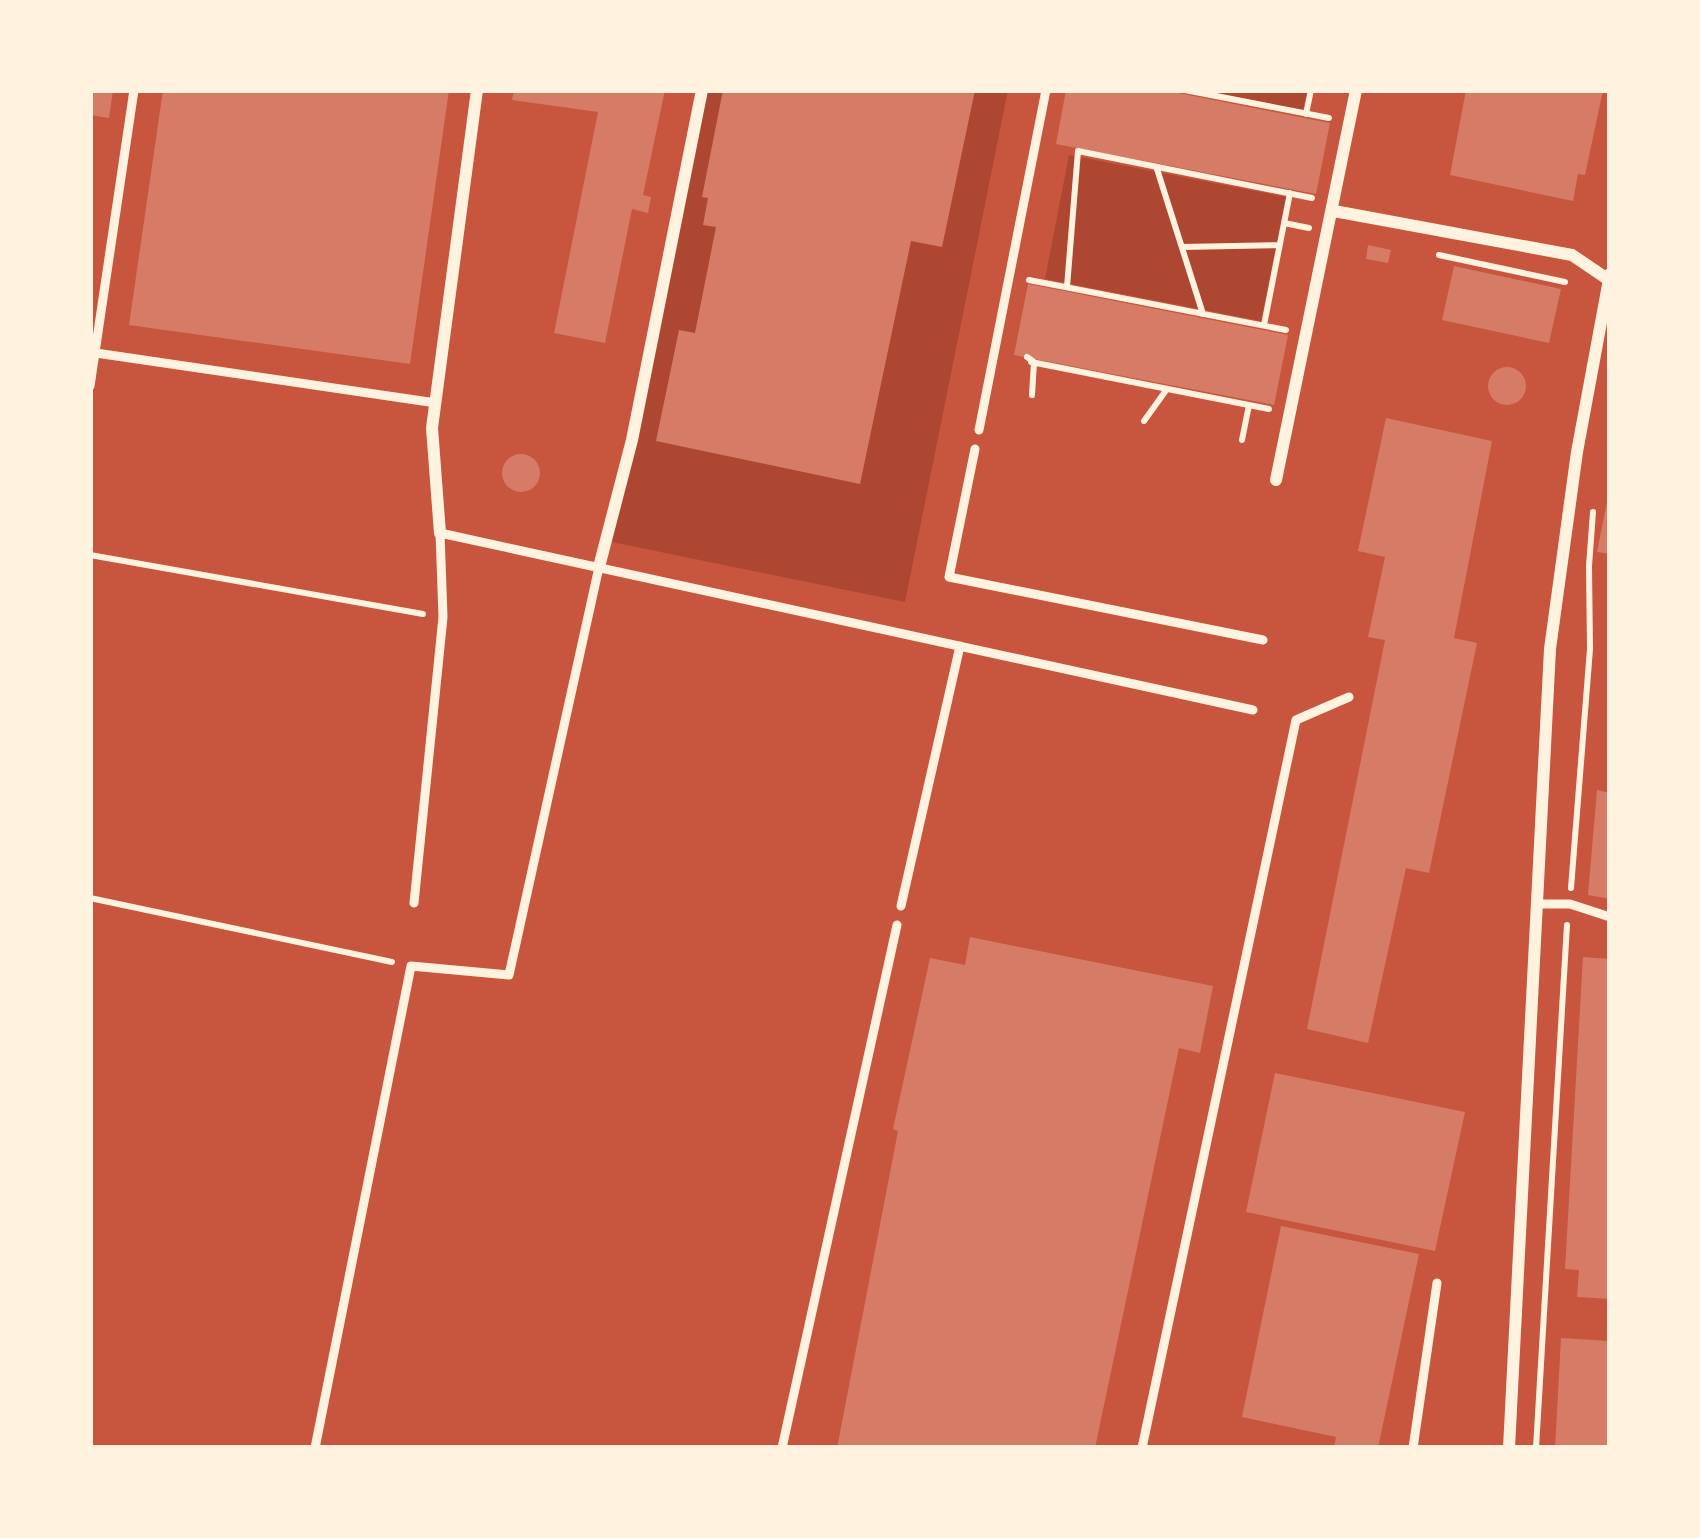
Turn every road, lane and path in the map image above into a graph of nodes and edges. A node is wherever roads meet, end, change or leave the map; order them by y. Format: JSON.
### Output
{"nodes":[{"id":1,"x":134,"y":90,"type":"edge"},
{"id":2,"x":477,"y":90,"type":"edge"},
{"id":3,"x":702,"y":90,"type":"edge"},
{"id":4,"x":1046,"y":90,"type":"edge"},
{"id":5,"x":1184,"y":90,"type":"edge"},
{"id":6,"x":1311,"y":90,"type":"edge"},
{"id":7,"x":1356,"y":90,"type":"edge"},
{"id":8,"x":1306,"y":114,"type":"junction"},
{"id":9,"x":1350,"y":123,"type":"junction"},
{"id":10,"x":1069,"y":146,"type":"dead end"},
{"id":11,"x":1078,"y":151,"type":"junction"},
{"id":12,"x":1157,"y":167,"type":"junction"},
{"id":13,"x":1290,"y":193,"type":"junction"},
{"id":14,"x":1334,"y":211,"type":"junction"},
{"id":15,"x":1306,"y":228,"type":"dead end"},
{"id":16,"x":1280,"y":245,"type":"junction"},
{"id":17,"x":1182,"y":247,"type":"junction"},
{"id":18,"x":1010,"y":276,"type":"junction"},
{"id":19,"x":1610,"y":277,"type":"edge"},
{"id":20,"x":1067,"y":287,"type":"junction"},
{"id":21,"x":1203,"y":314,"type":"junction"},
{"id":22,"x":1263,"y":326,"type":"junction"},
{"id":23,"x":1308,"y":334,"type":"junction"},
{"id":24,"x":96,"y":353,"type":"junction"},
{"id":25,"x":90,"y":386,"type":"edge"},
{"id":26,"x":1166,"y":389,"type":"junction"},
{"id":27,"x":1032,"y":395,"type":"dead end"},
{"id":28,"x":436,"y":403,"type":"junction"},
{"id":29,"x":1249,"y":405,"type":"junction"},
{"id":30,"x":1291,"y":413,"type":"junction"},
{"id":31,"x":1144,"y":421,"type":"dead end"},
{"id":32,"x":979,"y":430,"type":"dead end"},
{"id":33,"x":1242,"y":440,"type":"dead end"},
{"id":34,"x":975,"y":448,"type":"dead end"},
{"id":35,"x":1276,"y":480,"type":"dead end"},
{"id":36,"x":1594,"y":505,"type":"dead end"},
{"id":37,"x":440,"y":533,"type":"junction"},
{"id":38,"x":90,"y":555,"type":"edge"},
{"id":39,"x":598,"y":567,"type":"junction"},
{"id":40,"x":443,"y":617,"type":"junction"},
{"id":41,"x":1263,"y":640,"type":"dead end"},
{"id":42,"x":960,"y":646,"type":"junction"},
{"id":43,"x":1349,"y":697,"type":"dead end"},
{"id":44,"x":1253,"y":710,"type":"dead end"},
{"id":45,"x":90,"y":898,"type":"edge"},
{"id":46,"x":414,"y":903,"type":"dead end"},
{"id":47,"x":1536,"y":904,"type":"junction"},
{"id":48,"x":1570,"y":904,"type":"junction"},
{"id":49,"x":902,"y":906,"type":"dead end"},
{"id":50,"x":1610,"y":917,"type":"edge"},
{"id":51,"x":897,"y":925,"type":"dead end"},
{"id":52,"x":411,"y":966,"type":"junction"},
{"id":53,"x":1437,"y":1282,"type":"dead end"},
{"id":54,"x":315,"y":1448,"type":"edge"},
{"id":55,"x":782,"y":1448,"type":"edge"},
{"id":56,"x":1142,"y":1448,"type":"edge"},
{"id":57,"x":1413,"y":1448,"type":"edge"},
{"id":58,"x":1509,"y":1448,"type":"edge"},
{"id":59,"x":1536,"y":1448,"type":"edge"}],
"edges":[{"from":1,"to":24,"type":"lane"},
{"from":2,"to":28,"type":"street"},
{"from":3,"to":39,"type":"street"},
{"from":4,"to":18,"type":"lane"},
{"from":5,"to":8,"type":"path"},
{"from":6,"to":8,"type":"path"},
{"from":7,"to":9,"type":"street"},
{"from":8,"to":9,"type":"path"},
{"from":9,"to":14,"type":"street"},
{"from":10,"to":11,"type":"path"},
{"from":11,"to":12,"type":"path"},
{"from":11,"to":20,"type":"path"},
{"from":12,"to":13,"type":"path"},
{"from":12,"to":17,"type":"path"},
{"from":13,"to":15,"type":"path"},
{"from":13,"to":16,"type":"path"},
{"from":14,"to":19,"type":"street"},
{"from":14,"to":23,"type":"street"},
{"from":16,"to":17,"type":"path"},
{"from":16,"to":22,"type":"path"},
{"from":17,"to":21,"type":"path"},
{"from":18,"to":20,"type":"path"},
{"from":18,"to":32,"type":"lane"},
{"from":19,"to":47,"type":"street"},
{"from":20,"to":21,"type":"path"},
{"from":21,"to":22,"type":"path"},
{"from":22,"to":23,"type":"path"},
{"from":23,"to":30,"type":"street"},
{"from":24,"to":25,"type":"lane"},
{"from":24,"to":28,"type":"lane"},
{"from":26,"to":27,"type":"path"},
{"from":26,"to":29,"type":"path"},
{"from":26,"to":31,"type":"path"},
{"from":28,"to":37,"type":"street"},
{"from":29,"to":30,"type":"path"},
{"from":29,"to":33,"type":"path"},
{"from":30,"to":35,"type":"street"},
{"from":34,"to":41,"type":"lane"},
{"from":36,"to":48,"type":"path"},
{"from":37,"to":39,"type":"lane"},
{"from":37,"to":40,"type":"lane"},
{"from":38,"to":40,"type":"path"},
{"from":39,"to":42,"type":"lane"},
{"from":39,"to":52,"type":"lane"},
{"from":40,"to":46,"type":"lane"},
{"from":42,"to":44,"type":"lane"},
{"from":42,"to":49,"type":"lane"},
{"from":43,"to":56,"type":"lane"},
{"from":45,"to":52,"type":"path"},
{"from":47,"to":48,"type":"lane"},
{"from":47,"to":58,"type":"street"},
{"from":48,"to":50,"type":"lane"},
{"from":48,"to":59,"type":"path"},
{"from":51,"to":55,"type":"lane"},
{"from":52,"to":54,"type":"lane"},
{"from":53,"to":57,"type":"lane"}]}
